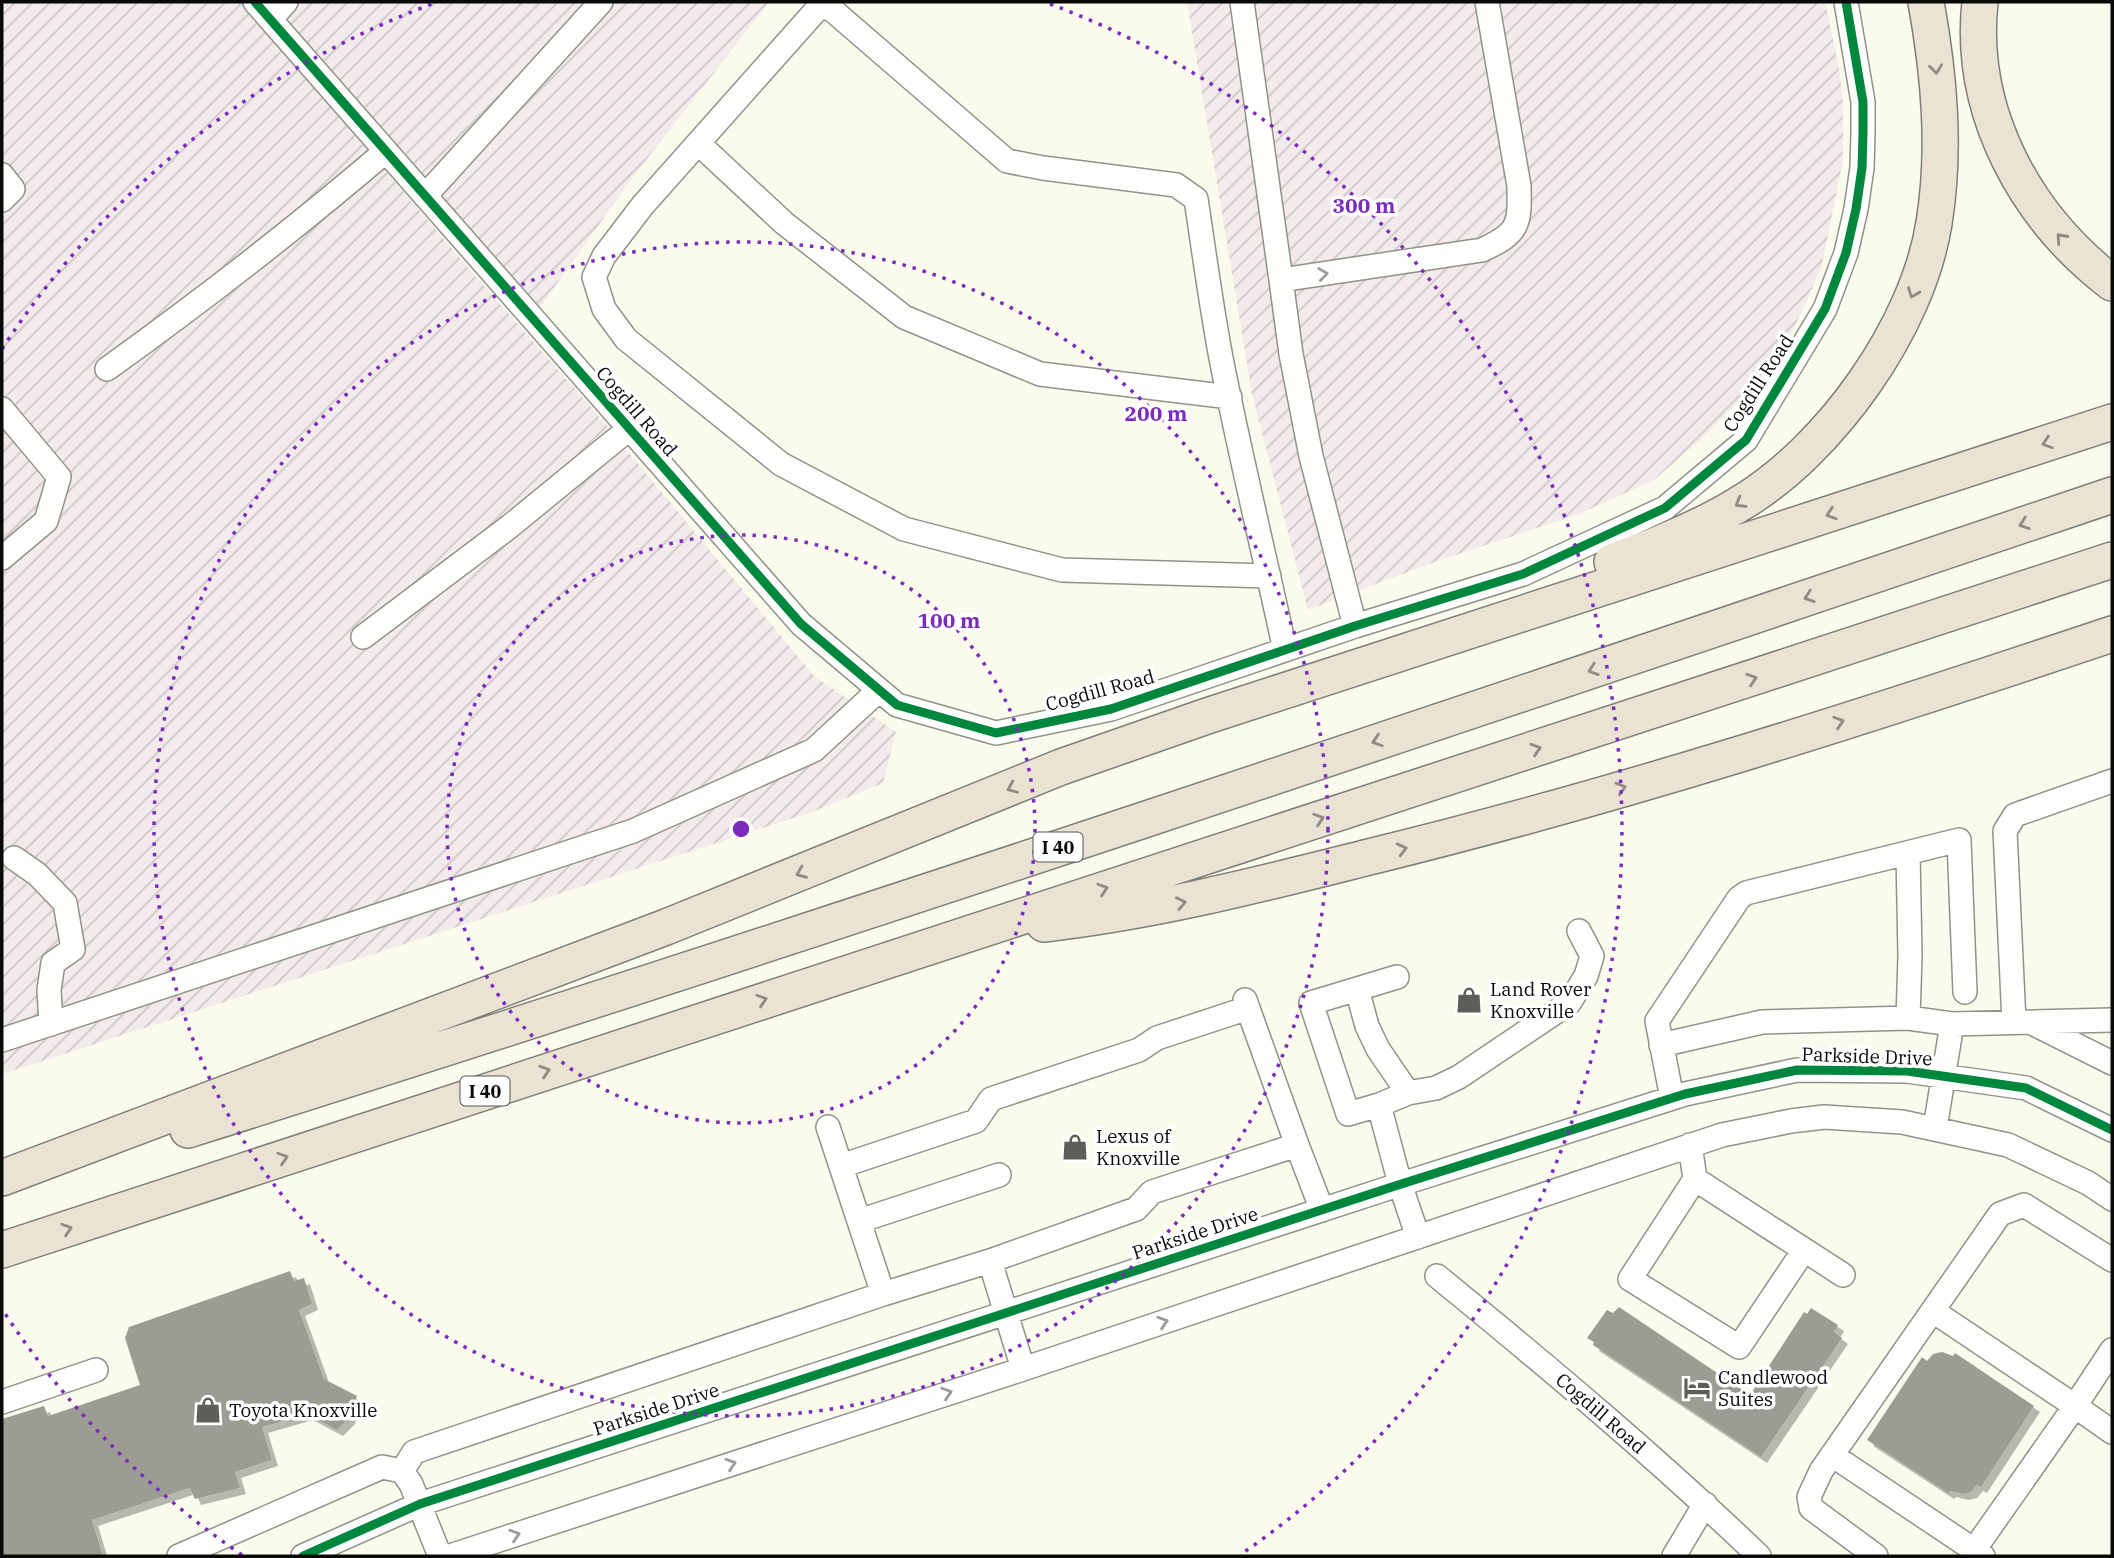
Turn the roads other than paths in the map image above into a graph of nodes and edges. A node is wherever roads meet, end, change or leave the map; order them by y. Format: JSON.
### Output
{"nodes":[{"id":1,"x":255,"y":2,"type":"edge"},
{"id":2,"x":601,"y":2,"type":"edge"},
{"id":3,"x":1242,"y":2,"type":"edge"},
{"id":4,"x":1487,"y":2,"type":"edge"},
{"id":5,"x":1846,"y":2,"type":"edge"},
{"id":6,"x":1926,"y":2,"type":"edge"},
{"id":7,"x":1980,"y":2,"type":"edge"},
{"id":8,"x":278,"y":10,"type":"edge"},
{"id":9,"x":698,"y":143,"type":"junction"},
{"id":10,"x":386,"y":151,"type":"junction"},
{"id":11,"x":2,"y":175,"type":"edge"},
{"id":12,"x":425,"y":195,"type":"junction"},
{"id":13,"x":2,"y":200,"type":"edge"},
{"id":14,"x":1281,"y":280,"type":"junction"},
{"id":15,"x":2112,"y":283,"type":"edge"},
{"id":16,"x":107,"y":369,"type":"dead end"},
{"id":17,"x":1230,"y":397,"type":"junction"},
{"id":18,"x":2,"y":409,"type":"edge"},
{"id":19,"x":2112,"y":422,"type":"edge"},
{"id":20,"x":630,"y":428,"type":"junction"},
{"id":21,"x":2112,"y":495,"type":"edge"},
{"id":22,"x":2,"y":558,"type":"edge"},
{"id":23,"x":2112,"y":560,"type":"edge"},
{"id":24,"x":1269,"y":576,"type":"junction"},
{"id":25,"x":1354,"y":626,"type":"junction"},
{"id":26,"x":2112,"y":634,"type":"edge"},
{"id":27,"x":363,"y":637,"type":"dead end"},
{"id":28,"x":1285,"y":650,"type":"junction"},
{"id":29,"x":879,"y":690,"type":"junction"},
{"id":30,"x":1061,"y":767,"type":"junction"},
{"id":31,"x":2112,"y":781,"type":"edge"},
{"id":32,"x":1908,"y":853,"type":"junction"},
{"id":33,"x":14,"y":858,"type":"dead end"},
{"id":34,"x":1579,"y":931,"type":"dead end"},
{"id":35,"x":968,"y":933,"type":"junction"},
{"id":36,"x":1397,"y":977,"type":"dead end"},
{"id":37,"x":1357,"y":989,"type":"junction"},
{"id":38,"x":1965,"y":992,"type":"dead end"},
{"id":39,"x":1908,"y":1018,"type":"junction"},
{"id":40,"x":2112,"y":1020,"type":"edge"},
{"id":41,"x":2022,"y":1022,"type":"junction"},
{"id":42,"x":51,"y":1024,"type":"junction"},
{"id":43,"x":1952,"y":1024,"type":"junction"},
{"id":44,"x":2,"y":1040,"type":"edge"},
{"id":45,"x":1661,"y":1045,"type":"junction"},
{"id":46,"x":2112,"y":1063,"type":"edge"},
{"id":47,"x":1942,"y":1076,"type":"junction"},
{"id":48,"x":1408,"y":1093,"type":"junction"},
{"id":49,"x":1672,"y":1098,"type":"junction"},
{"id":50,"x":1379,"y":1105,"type":"junction"},
{"id":51,"x":828,"y":1127,"type":"dead end"},
{"id":52,"x":1936,"y":1128,"type":"junction"},
{"id":53,"x":2112,"y":1130,"type":"edge"},
{"id":54,"x":1690,"y":1145,"type":"junction"},
{"id":55,"x":1297,"y":1146,"type":"junction"},
{"id":56,"x":841,"y":1166,"type":"junction"},
{"id":57,"x":999,"y":1175,"type":"dead end"},
{"id":58,"x":2,"y":1178,"type":"edge"},
{"id":59,"x":1695,"y":1179,"type":"junction"},
{"id":60,"x":1400,"y":1184,"type":"junction"},
{"id":61,"x":2,"y":1189,"type":"edge"},
{"id":62,"x":2112,"y":1199,"type":"edge"},
{"id":63,"x":1322,"y":1210,"type":"junction"},
{"id":64,"x":859,"y":1221,"type":"junction"},
{"id":65,"x":1418,"y":1237,"type":"junction"},
{"id":66,"x":2,"y":1250,"type":"edge"},
{"id":67,"x":1804,"y":1250,"type":"junction"},
{"id":68,"x":2112,"y":1260,"type":"edge"},
{"id":69,"x":990,"y":1261,"type":"junction"},
{"id":70,"x":1843,"y":1275,"type":"dead end"},
{"id":71,"x":1437,"y":1276,"type":"dead end"},
{"id":72,"x":883,"y":1294,"type":"junction"},
{"id":73,"x":1933,"y":1311,"type":"junction"},
{"id":74,"x":1007,"y":1312,"type":"junction"},
{"id":75,"x":2112,"y":1350,"type":"edge"},
{"id":76,"x":1023,"y":1369,"type":"junction"},
{"id":77,"x":96,"y":1370,"type":"dead end"},
{"id":78,"x":2,"y":1402,"type":"edge"},
{"id":79,"x":2075,"y":1406,"type":"junction"},
{"id":80,"x":2112,"y":1432,"type":"edge"},
{"id":81,"x":1832,"y":1455,"type":"junction"},
{"id":82,"x":402,"y":1471,"type":"junction"},
{"id":83,"x":421,"y":1504,"type":"junction"},
{"id":84,"x":1705,"y":1504,"type":"junction"},
{"id":85,"x":1979,"y":1553,"type":"edge"},
{"id":86,"x":179,"y":1556,"type":"edge"},
{"id":87,"x":303,"y":1556,"type":"edge"},
{"id":88,"x":440,"y":1556,"type":"edge"},
{"id":89,"x":450,"y":1556,"type":"edge"},
{"id":90,"x":1674,"y":1556,"type":"edge"},
{"id":91,"x":1759,"y":1556,"type":"edge"},
{"id":92,"x":1876,"y":1556,"type":"edge"}],
"edges":[{"from":1,"to":8,"type":"street","name":"Cogdill Road"},
{"from":2,"to":12,"type":"street"},
{"from":3,"to":14,"type":"street"},
{"from":14,"to":4,"type":"street","one_way":true},
{"from":5,"to":25,"type":"street","name":"Cogdill Road"},
{"from":6,"to":30,"type":"highway","one_way":true},
{"from":15,"to":7,"type":"highway","one_way":true},
{"from":8,"to":10,"type":"street","name":"Cogdill Road"},
{"from":9,"to":17,"type":"street"},
{"from":9,"to":17,"type":"street"},
{"from":9,"to":24,"type":"street"},
{"from":10,"to":12,"type":"street","name":"Cogdill Road"},
{"from":10,"to":16,"type":"street"},
{"from":11,"to":13,"type":"street"},
{"from":12,"to":20,"type":"street","name":"Cogdill Road"},
{"from":14,"to":25,"type":"street"},
{"from":17,"to":24,"type":"street"},
{"from":18,"to":22,"type":"street"},
{"from":19,"to":30,"type":"highway","one_way":true},
{"from":20,"to":27,"type":"street"},
{"from":20,"to":29,"type":"street","name":"Cogdill Road"},
{"from":21,"to":61,"type":"highway","number":"I 40","one_way":true},
{"from":35,"to":23,"type":"highway","number":"I 40","one_way":true},
{"from":24,"to":28,"type":"street"},
{"from":25,"to":28,"type":"street","name":"Cogdill Road"},
{"from":35,"to":26,"type":"highway","one_way":true},
{"from":28,"to":29,"type":"street","name":"Cogdill Road"},
{"from":29,"to":42,"type":"street"},
{"from":30,"to":58,"type":"highway","one_way":true},
{"from":31,"to":41,"type":"street"},
{"from":32,"to":38,"type":"street"},
{"from":32,"to":39,"type":"street"},
{"from":32,"to":45,"type":"street"},
{"from":33,"to":42,"type":"street"},
{"from":34,"to":48,"type":"street"},
{"from":66,"to":35,"type":"highway","number":"I 40","one_way":true},
{"from":36,"to":37,"type":"street"},
{"from":37,"to":48,"type":"street"},
{"from":37,"to":50,"type":"street"},
{"from":39,"to":43,"type":"street"},
{"from":39,"to":45,"type":"street"},
{"from":40,"to":41,"type":"street"},
{"from":41,"to":43,"type":"street"},
{"from":41,"to":46,"type":"street"},
{"from":42,"to":44,"type":"street"},
{"from":43,"to":47,"type":"street"},
{"from":45,"to":49,"type":"street"},
{"from":47,"to":49,"type":"street","name":"Parkside Drive"},
{"from":47,"to":52,"type":"street"},
{"from":47,"to":53,"type":"street","name":"Parkside Drive"},
{"from":48,"to":50,"type":"street"},
{"from":49,"to":60,"type":"street","name":"Parkside Drive"},
{"from":50,"to":60,"type":"street"},
{"from":51,"to":56,"type":"street"},
{"from":52,"to":54,"type":"street"},
{"from":52,"to":62,"type":"street"},
{"from":54,"to":59,"type":"street"},
{"from":54,"to":65,"type":"street"},
{"from":55,"to":56,"type":"street"},
{"from":55,"to":63,"type":"street"},
{"from":55,"to":69,"type":"street"},
{"from":56,"to":64,"type":"street"},
{"from":57,"to":64,"type":"street"},
{"from":59,"to":67,"type":"street"},
{"from":59,"to":67,"type":"street"},
{"from":60,"to":63,"type":"street","name":"Parkside Drive"},
{"from":60,"to":65,"type":"street"},
{"from":63,"to":74,"type":"street","name":"Parkside Drive"},
{"from":64,"to":72,"type":"street"},
{"from":76,"to":65,"type":"street","one_way":true},
{"from":67,"to":70,"type":"street"},
{"from":68,"to":73,"type":"street"},
{"from":69,"to":72,"type":"street"},
{"from":69,"to":74,"type":"street"},
{"from":71,"to":84,"type":"street","name":"Cogdill Road"},
{"from":72,"to":82,"type":"street"},
{"from":73,"to":79,"type":"street"},
{"from":73,"to":81,"type":"street"},
{"from":74,"to":76,"type":"street"},
{"from":74,"to":83,"type":"street","name":"Parkside Drive"},
{"from":75,"to":79,"type":"street"},
{"from":89,"to":76,"type":"street","one_way":true},
{"from":77,"to":78,"type":"street"},
{"from":79,"to":80,"type":"street"},
{"from":79,"to":85,"type":"street"},
{"from":81,"to":85,"type":"street"},
{"from":81,"to":92,"type":"street"},
{"from":82,"to":83,"type":"street"},
{"from":82,"to":86,"type":"street"},
{"from":83,"to":87,"type":"street","name":"Parkside Drive"},
{"from":83,"to":88,"type":"street"},
{"from":84,"to":90,"type":"street"},
{"from":84,"to":91,"type":"street","name":"Cogdill Road"}]}
